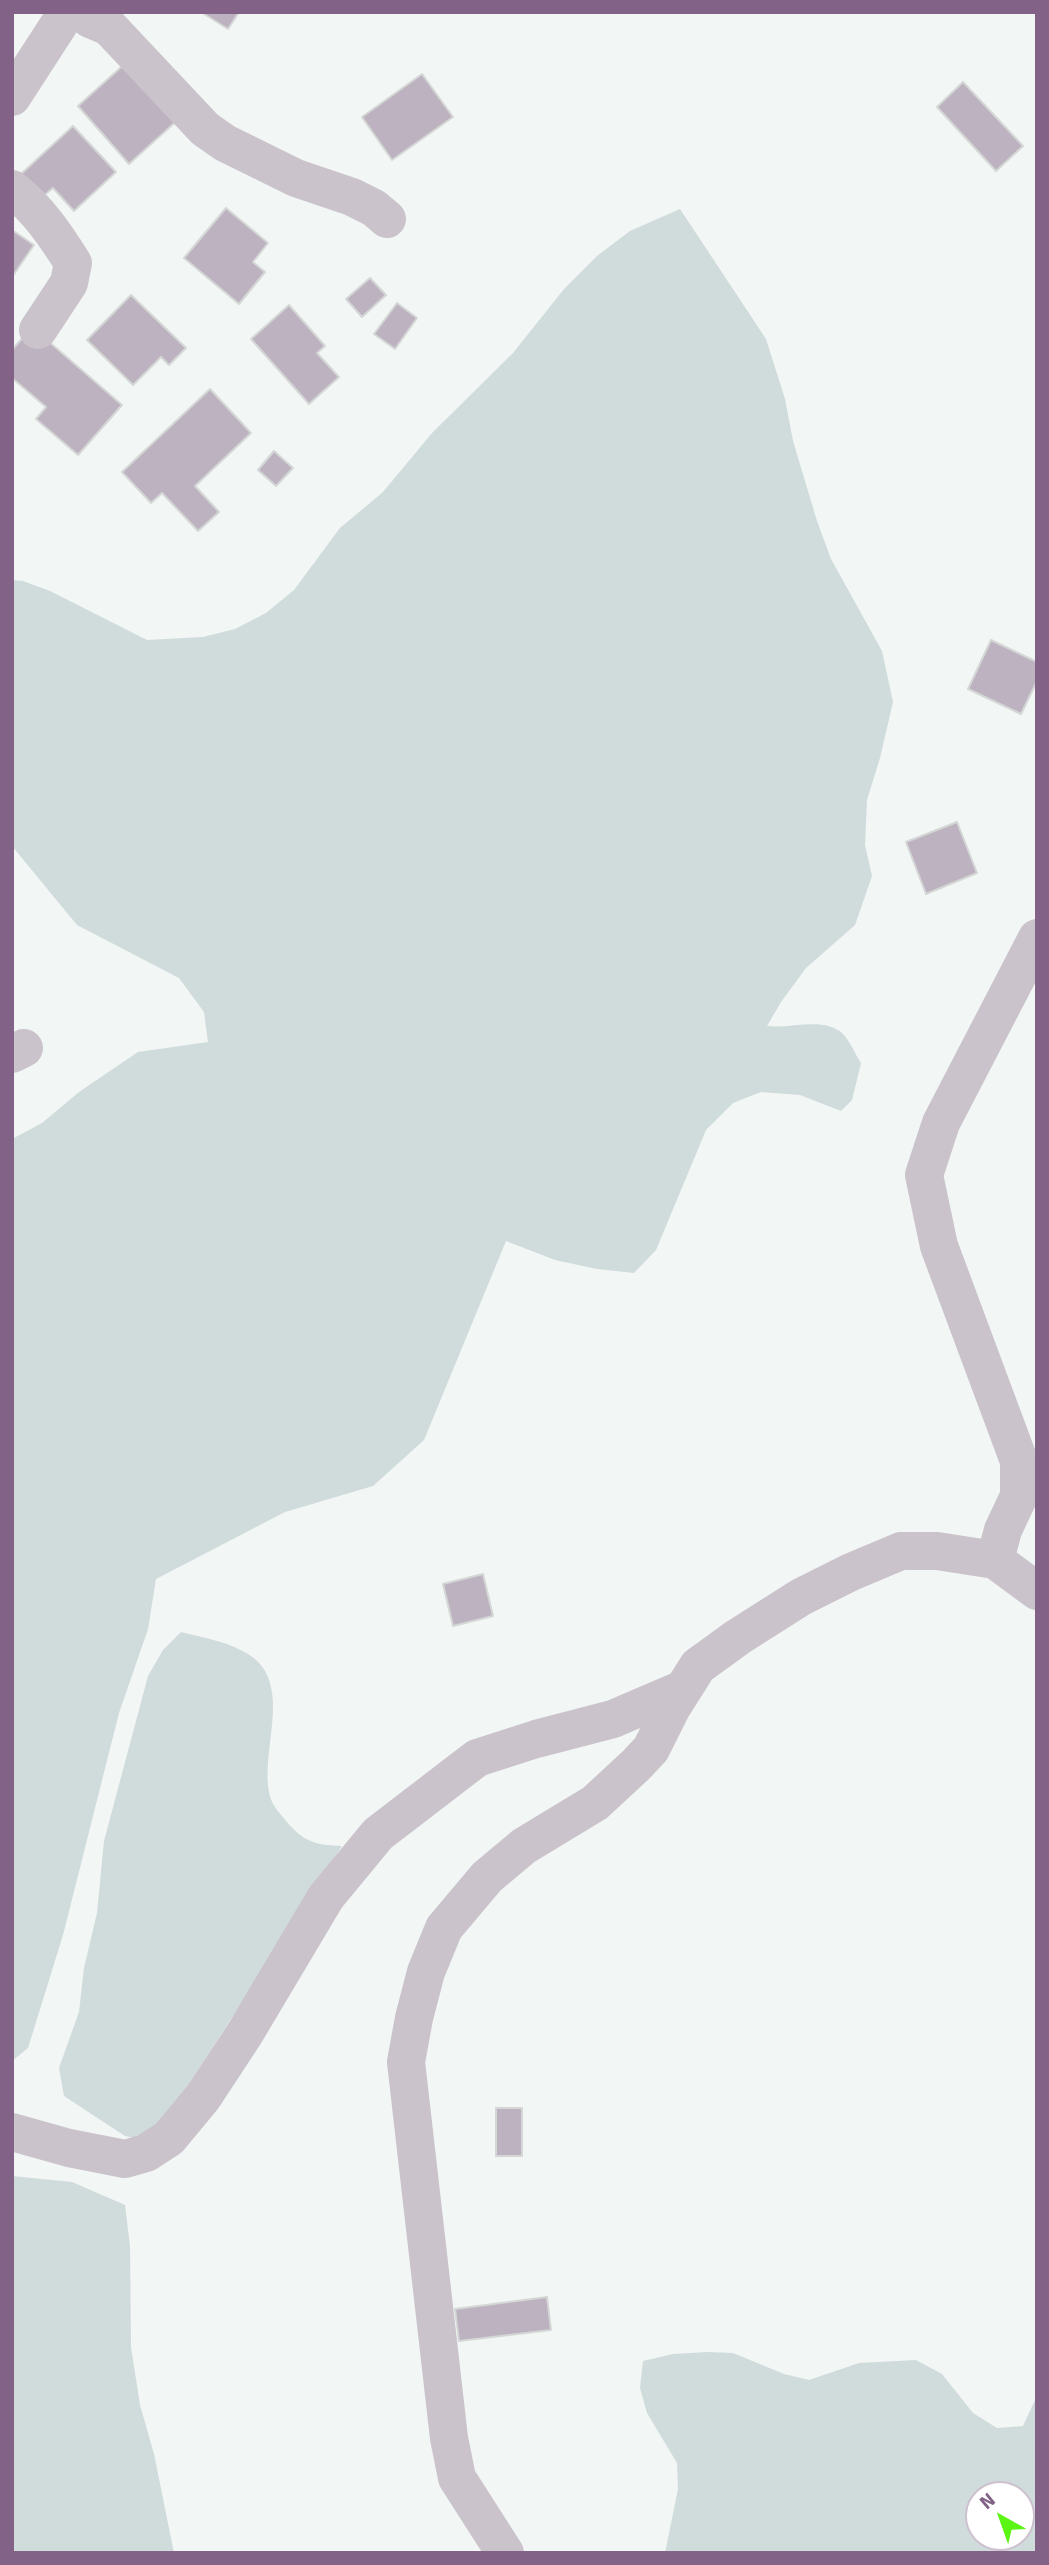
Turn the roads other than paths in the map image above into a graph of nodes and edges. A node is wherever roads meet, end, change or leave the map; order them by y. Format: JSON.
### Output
{"nodes":[{"id":1,"x":67,"y":12,"type":"edge"},
{"id":2,"x":82,"y":12,"type":"edge"},
{"id":3,"x":12,"y":97,"type":"edge"},
{"id":4,"x":12,"y":189,"type":"edge"},
{"id":5,"x":387,"y":219,"type":"dead end"},
{"id":6,"x":38,"y":330,"type":"dead end"},
{"id":7,"x":1037,"y":938,"type":"edge"},
{"id":8,"x":995,"y":1560,"type":"junction"},
{"id":9,"x":1037,"y":1591,"type":"edge"},
{"id":10,"x":683,"y":1689,"type":"junction"},
{"id":11,"x":12,"y":2132,"type":"edge"},
{"id":12,"x":505,"y":2553,"type":"edge"}],
"edges":[{"from":1,"to":3,"type":"street"},
{"from":2,"to":5,"type":"street"},
{"from":4,"to":6,"type":"street"},
{"from":7,"to":8,"type":"street"},
{"from":8,"to":9,"type":"street"},
{"from":8,"to":10,"type":"street"},
{"from":10,"to":11,"type":"street"},
{"from":10,"to":12,"type":"street"}]}
